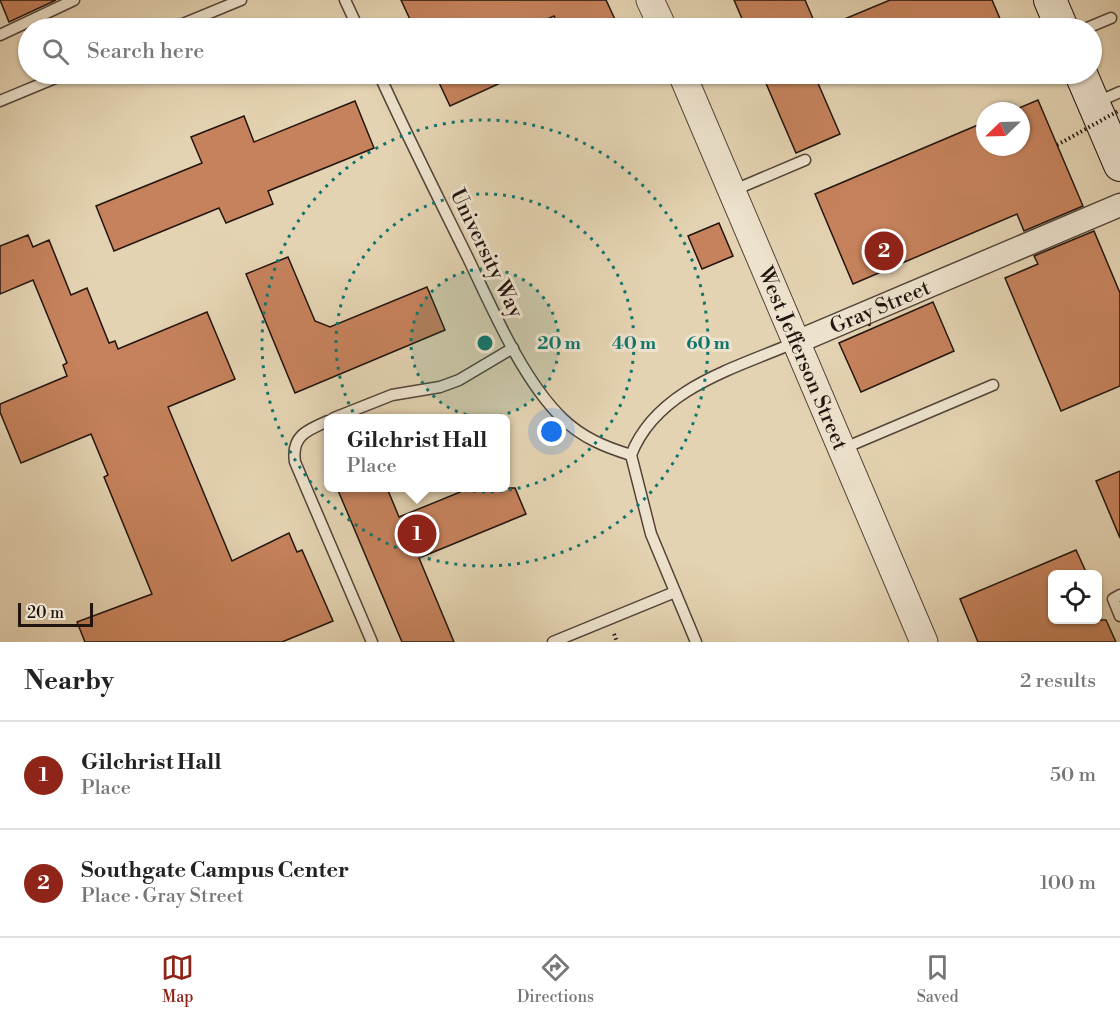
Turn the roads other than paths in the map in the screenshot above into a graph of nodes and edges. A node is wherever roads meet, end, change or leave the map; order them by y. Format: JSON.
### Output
{"nodes":[{"id":1,"x":74,"y":0,"type":"edge"},
{"id":2,"x":241,"y":0,"type":"edge"},
{"id":3,"x":345,"y":0,"type":"edge"},
{"id":4,"x":650,"y":0,"type":"edge"},
{"id":5,"x":1050,"y":0,"type":"edge"},
{"id":6,"x":36,"y":18,"type":"edge"},
{"id":7,"x":197,"y":18,"type":"edge"},
{"id":8,"x":353,"y":18,"type":"edge"},
{"id":9,"x":658,"y":18,"type":"edge"},
{"id":10,"x":1058,"y":18,"type":"edge"},
{"id":11,"x":1112,"y":18,"type":"dead end"},
{"id":12,"x":1102,"y":22,"type":"edge"},
{"id":13,"x":18,"y":26,"type":"edge"},
{"id":14,"x":0,"y":35,"type":"edge"},
{"id":15,"x":41,"y":84,"type":"edge"},
{"id":16,"x":384,"y":84,"type":"edge"},
{"id":17,"x":686,"y":84,"type":"edge"},
{"id":18,"x":1092,"y":84,"type":"edge"},
{"id":19,"x":0,"y":101,"type":"edge"},
{"id":20,"x":1111,"y":102,"type":"edge"},
{"id":21,"x":805,"y":160,"type":"dead end"},
{"id":22,"x":1120,"y":165,"type":"edge"},
{"id":23,"x":732,"y":191,"type":"junction"},
{"id":24,"x":1120,"y":206,"type":"edge"},
{"id":25,"x":797,"y":342,"type":"junction"},
{"id":26,"x":513,"y":348,"type":"junction"},
{"id":27,"x":993,"y":385,"type":"dead end"},
{"id":28,"x":344,"y":414,"type":"edge"},
{"id":29,"x":324,"y":423,"type":"edge"},
{"id":30,"x":842,"y":449,"type":"junction"},
{"id":31,"x":631,"y":455,"type":"junction"},
{"id":32,"x":675,"y":592,"type":"junction"},
{"id":33,"x":1120,"y":596,"type":"edge"},
{"id":34,"x":1120,"y":616,"type":"edge"},
{"id":35,"x":372,"y":642,"type":"edge"},
{"id":36,"x":553,"y":642,"type":"edge"},
{"id":37,"x":696,"y":642,"type":"edge"},
{"id":38,"x":924,"y":642,"type":"edge"}],
"edges":[{"from":1,"to":6,"type":"lane"},
{"from":2,"to":7,"type":"lane"},
{"from":3,"to":8,"type":"lane"},
{"from":4,"to":9,"type":"street"},
{"from":5,"to":10,"type":"main road"},
{"from":11,"to":12,"type":"lane"},
{"from":13,"to":14,"type":"lane"},
{"from":15,"to":19,"type":"lane"},
{"from":16,"to":26,"type":"lane","name":"University Way"},
{"from":17,"to":23,"type":"street","name":"West Jefferson Street"},
{"from":18,"to":20,"type":"main road"},
{"from":20,"to":22,"type":"main road"},
{"from":21,"to":23,"type":"lane"},
{"from":23,"to":25,"type":"street","name":"West Jefferson Street"},
{"from":24,"to":25,"type":"street","name":"Gray Street"},
{"from":25,"to":30,"type":"street","name":"West Jefferson Street"},
{"from":25,"to":31,"type":"lane","name":"Gray Street"},
{"from":26,"to":28,"type":"lane"},
{"from":26,"to":31,"type":"lane","name":"University Way"},
{"from":27,"to":30,"type":"lane"},
{"from":29,"to":35,"type":"lane"},
{"from":30,"to":38,"type":"street","name":"West Jefferson Street"},
{"from":31,"to":32,"type":"lane"},
{"from":32,"to":36,"type":"lane"},
{"from":32,"to":37,"type":"lane"},
{"from":33,"to":34,"type":"lane"}]}
